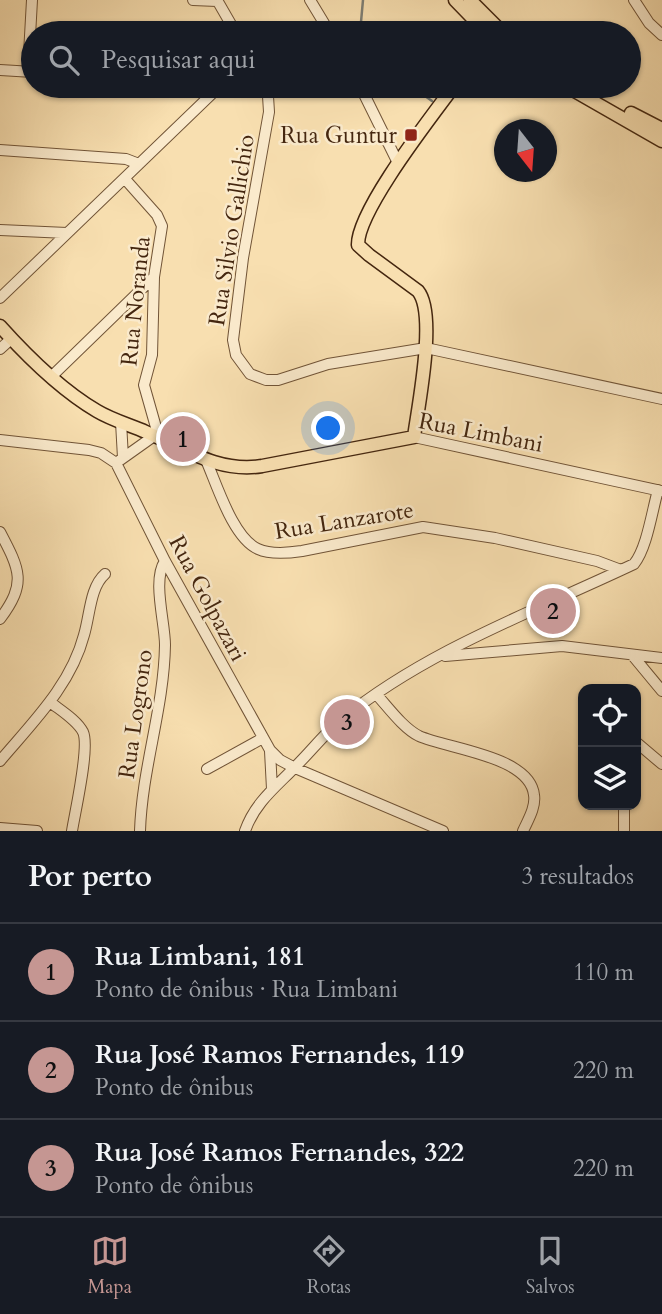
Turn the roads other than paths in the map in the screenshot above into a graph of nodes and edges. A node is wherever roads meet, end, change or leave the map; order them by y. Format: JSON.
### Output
{"nodes":[{"id":1,"x":32,"y":0,"type":"edge"},
{"id":2,"x":193,"y":0,"type":"edge"},
{"id":3,"x":310,"y":0,"type":"edge"},
{"id":4,"x":455,"y":0,"type":"edge"},
{"id":5,"x":470,"y":0,"type":"edge"},
{"id":6,"x":634,"y":0,"type":"edge"},
{"id":7,"x":217,"y":1,"type":"edge"},
{"id":8,"x":32,"y":21,"type":"edge"},
{"id":9,"x":229,"y":21,"type":"edge"},
{"id":10,"x":323,"y":21,"type":"edge"},
{"id":11,"x":481,"y":21,"type":"edge"},
{"id":12,"x":486,"y":21,"type":"edge"},
{"id":13,"x":662,"y":35,"type":"edge"},
{"id":14,"x":0,"y":70,"type":"edge"},
{"id":15,"x":21,"y":71,"type":"edge"},
{"id":16,"x":208,"y":98,"type":"edge"},
{"id":17,"x":268,"y":98,"type":"edge"},
{"id":18,"x":366,"y":98,"type":"edge"},
{"id":19,"x":445,"y":98,"type":"edge"},
{"id":20,"x":588,"y":98,"type":"edge"},
{"id":21,"x":606,"y":98,"type":"edge"},
{"id":22,"x":662,"y":129,"type":"edge"},
{"id":23,"x":662,"y":141,"type":"edge"},
{"id":24,"x":0,"y":150,"type":"edge"},
{"id":25,"x":398,"y":163,"type":"junction"},
{"id":26,"x":139,"y":164,"type":"junction"},
{"id":27,"x":125,"y":179,"type":"junction"},
{"id":28,"x":0,"y":230,"type":"edge"},
{"id":29,"x":67,"y":233,"type":"junction"},
{"id":30,"x":154,"y":277,"type":"junction"},
{"id":31,"x":0,"y":298,"type":"edge"},
{"id":32,"x":0,"y":326,"type":"edge"},
{"id":33,"x":11,"y":338,"type":"junction"},
{"id":34,"x":426,"y":348,"type":"junction"},
{"id":35,"x":0,"y":349,"type":"edge"},
{"id":36,"x":52,"y":376,"type":"junction"},
{"id":37,"x":662,"y":399,"type":"edge"},
{"id":38,"x":121,"y":422,"type":"junction"},
{"id":39,"x":157,"y":437,"type":"junction"},
{"id":40,"x":414,"y":437,"type":"junction"},
{"id":41,"x":0,"y":440,"type":"edge"},
{"id":42,"x":119,"y":460,"type":"junction"},
{"id":43,"x":206,"y":460,"type":"junction"},
{"id":44,"x":660,"y":491,"type":"edge"},
{"id":45,"x":0,"y":533,"type":"edge"},
{"id":46,"x":166,"y":561,"type":"junction"},
{"id":47,"x":621,"y":569,"type":"junction"},
{"id":48,"x":106,"y":574,"type":"dead end"},
{"id":49,"x":0,"y":619,"type":"edge"},
{"id":50,"x":438,"y":656,"type":"junction"},
{"id":51,"x":633,"y":656,"type":"junction"},
{"id":52,"x":662,"y":658,"type":"edge"},
{"id":53,"x":662,"y":691,"type":"edge"},
{"id":54,"x":376,"y":694,"type":"junction"},
{"id":55,"x":50,"y":702,"type":"junction"},
{"id":56,"x":263,"y":738,"type":"junction"},
{"id":57,"x":641,"y":747,"type":"edge"},
{"id":58,"x":270,"y":750,"type":"junction"},
{"id":59,"x":0,"y":761,"type":"edge"},
{"id":60,"x":662,"y":764,"type":"edge"},
{"id":61,"x":295,"y":768,"type":"junction"},
{"id":62,"x":207,"y":769,"type":"dead end"},
{"id":63,"x":272,"y":789,"type":"junction"},
{"id":64,"x":624,"y":810,"type":"edge"},
{"id":65,"x":0,"y":828,"type":"edge"},
{"id":66,"x":246,"y":828,"type":"edge"},
{"id":67,"x":37,"y":831,"type":"edge"},
{"id":68,"x":72,"y":831,"type":"edge"},
{"id":69,"x":141,"y":831,"type":"edge"},
{"id":70,"x":257,"y":831,"type":"edge"},
{"id":71,"x":443,"y":831,"type":"edge"},
{"id":72,"x":523,"y":831,"type":"edge"},
{"id":73,"x":624,"y":831,"type":"edge"}],
"edges":[{"from":1,"to":8,"type":"street"},
{"from":2,"to":7,"type":"street"},
{"from":3,"to":10,"type":"street"},
{"from":4,"to":11,"type":"main road"},
{"from":5,"to":12,"type":"main road"},
{"from":6,"to":13,"type":"street"},
{"from":7,"to":9,"type":"street"},
{"from":14,"to":15,"type":"street"},
{"from":16,"to":26,"type":"street"},
{"from":17,"to":34,"type":"street","name":"Rua Silvio Gallichio"},
{"from":18,"to":25,"type":"street"},
{"from":19,"to":25,"type":"main road"},
{"from":20,"to":23,"type":"main road"},
{"from":21,"to":22,"type":"main road"},
{"from":24,"to":26,"type":"street"},
{"from":25,"to":34,"type":"main road"},
{"from":26,"to":27,"type":"street"},
{"from":27,"to":29,"type":"street"},
{"from":27,"to":30,"type":"street","name":"Rua Noranda"},
{"from":28,"to":29,"type":"street"},
{"from":29,"to":31,"type":"street"},
{"from":30,"to":36,"type":"street"},
{"from":30,"to":39,"type":"street","name":"Rua Noranda"},
{"from":32,"to":33,"type":"main road","name":"Rua Limbani"},
{"from":33,"to":35,"type":"street"},
{"from":33,"to":36,"type":"main road","name":"Rua Limbani"},
{"from":34,"to":37,"type":"street","name":"Rua Silvio Gallichio"},
{"from":34,"to":40,"type":"main road"},
{"from":36,"to":38,"type":"main road","name":"Rua Limbani"},
{"from":38,"to":39,"type":"main road","name":"Rua Limbani"},
{"from":38,"to":42,"type":"street"},
{"from":39,"to":42,"type":"street"},
{"from":39,"to":43,"type":"main road","name":"Rua Limbani"},
{"from":40,"to":43,"type":"main road","name":"Rua Limbani"},
{"from":40,"to":44,"type":"street","name":"Rua Limbani"},
{"from":41,"to":42,"type":"street"},
{"from":42,"to":46,"type":"street","name":"Rua Golpazari"},
{"from":43,"to":47,"type":"street","name":"Rua Lanzarote"},
{"from":44,"to":47,"type":"street"},
{"from":45,"to":49,"type":"street"},
{"from":46,"to":56,"type":"street","name":"Rua Golpazari"},
{"from":46,"to":69,"type":"street","name":"Rua Logrono"},
{"from":47,"to":50,"type":"street"},
{"from":48,"to":55,"type":"street"},
{"from":50,"to":51,"type":"street"},
{"from":50,"to":54,"type":"street"},
{"from":51,"to":52,"type":"street"},
{"from":51,"to":53,"type":"street"},
{"from":54,"to":61,"type":"street"},
{"from":54,"to":72,"type":"street"},
{"from":55,"to":59,"type":"street"},
{"from":55,"to":68,"type":"street"},
{"from":56,"to":58,"type":"street","name":"Rua Golpazari"},
{"from":56,"to":62,"type":"street"},
{"from":57,"to":60,"type":"street"},
{"from":58,"to":61,"type":"street","name":"Rua Golpazari"},
{"from":58,"to":63,"type":"street","name":"Rua Golpazari"},
{"from":61,"to":63,"type":"street"},
{"from":61,"to":71,"type":"street","name":"Rua Golpazari"},
{"from":63,"to":66,"type":"street"},
{"from":64,"to":73,"type":"street"},
{"from":65,"to":67,"type":"street"},
{"from":66,"to":70,"type":"street"}]}
